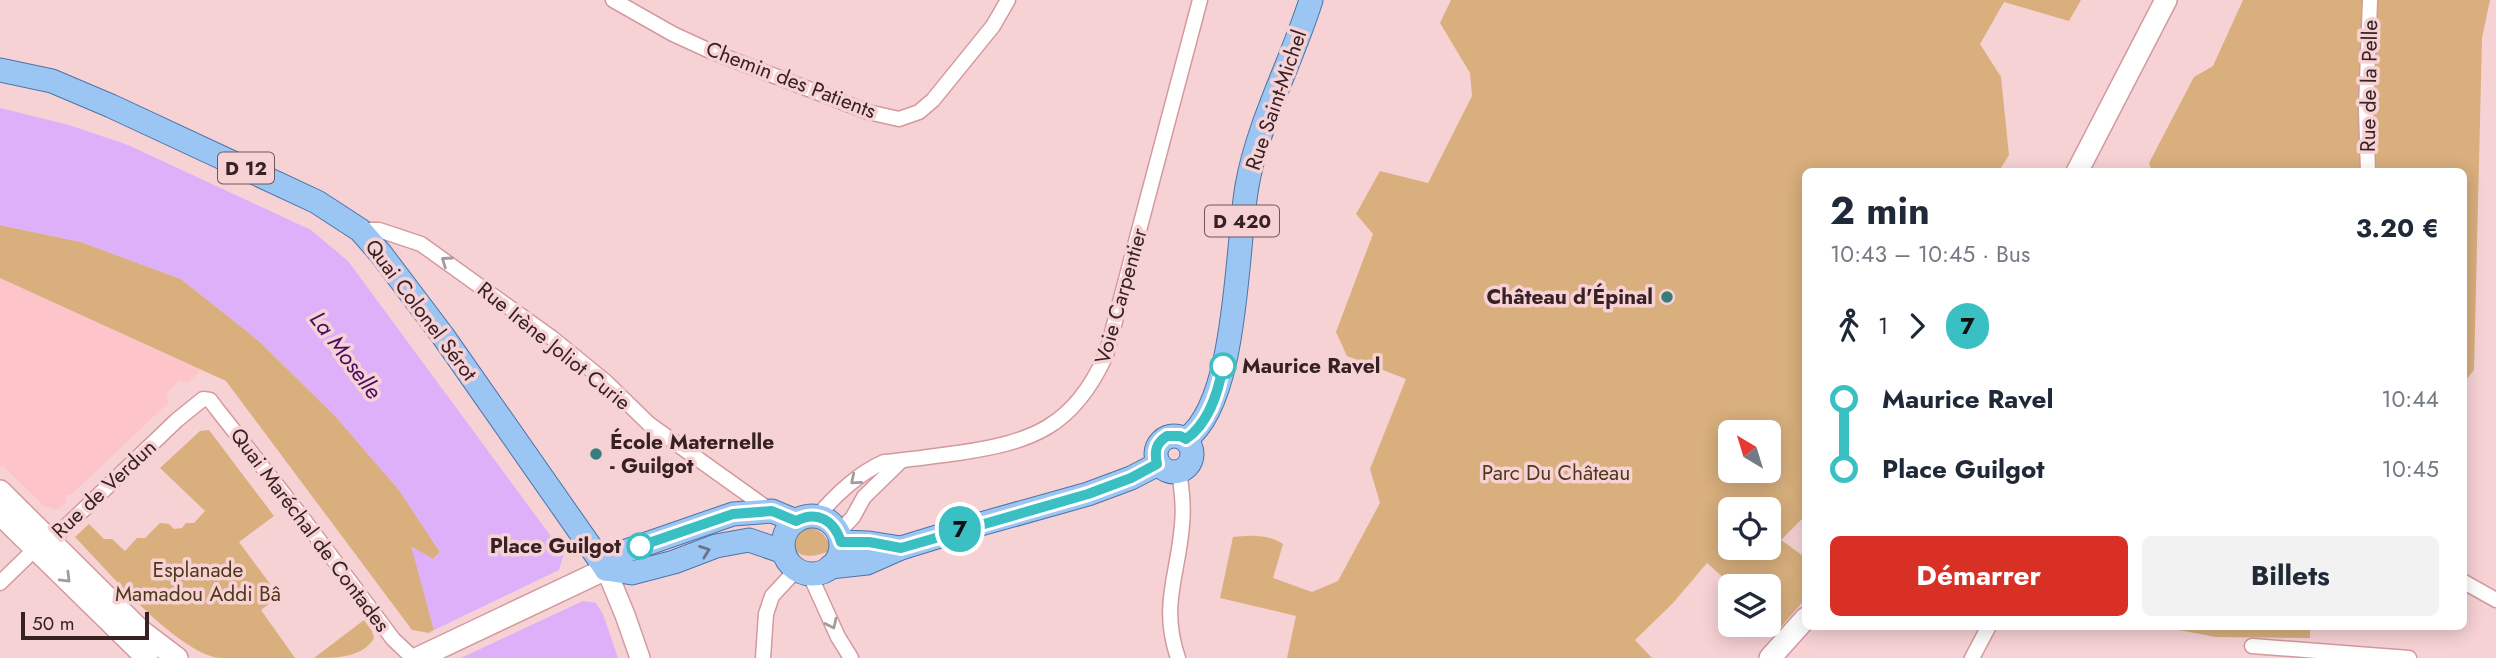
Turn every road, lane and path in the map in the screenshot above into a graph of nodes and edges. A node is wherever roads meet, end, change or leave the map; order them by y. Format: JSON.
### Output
{"nodes":[{"id":1,"x":613,"y":0,"type":"edge"},
{"id":2,"x":1008,"y":0,"type":"edge"},
{"id":3,"x":1200,"y":0,"type":"edge"},
{"id":4,"x":1311,"y":0,"type":"edge"},
{"id":5,"x":2166,"y":0,"type":"edge"},
{"id":6,"x":2370,"y":0,"type":"edge"},
{"id":7,"x":0,"y":70,"type":"edge"},
{"id":8,"x":2079,"y":168,"type":"edge"},
{"id":9,"x":2368,"y":168,"type":"edge"},
{"id":10,"x":360,"y":230,"type":"junction"},
{"id":11,"x":209,"y":400,"type":"joint"},
{"id":12,"x":901,"y":461,"type":"junction"},
{"id":13,"x":1168,"y":468,"type":"junction"},
{"id":14,"x":0,"y":491,"type":"edge"},
{"id":15,"x":772,"y":511,"type":"junction"},
{"id":16,"x":0,"y":514,"type":"edge"},
{"id":17,"x":807,"y":519,"type":"junction"},
{"id":18,"x":839,"y":537,"type":"junction"},
{"id":19,"x":43,"y":544,"type":"junction"},
{"id":20,"x":901,"y":548,"type":"junction"},
{"id":21,"x":606,"y":569,"type":"junction"},
{"id":22,"x":807,"y":570,"type":"junction"},
{"id":23,"x":0,"y":583,"type":"edge"},
{"id":24,"x":2467,"y":584,"type":"edge"},
{"id":25,"x":2496,"y":600,"type":"edge"},
{"id":26,"x":1802,"y":622,"type":"edge"},
{"id":27,"x":1987,"y":630,"type":"edge"},
{"id":28,"x":2252,"y":646,"type":"dead end"},
{"id":29,"x":421,"y":656,"type":"edge"},
{"id":30,"x":147,"y":658,"type":"edge"},
{"id":31,"x":177,"y":658,"type":"edge"},
{"id":32,"x":640,"y":658,"type":"edge"},
{"id":33,"x":763,"y":658,"type":"edge"},
{"id":34,"x":851,"y":658,"type":"edge"},
{"id":35,"x":1178,"y":658,"type":"edge"},
{"id":36,"x":1770,"y":658,"type":"edge"},
{"id":37,"x":1972,"y":658,"type":"edge"},
{"id":38,"x":2409,"y":658,"type":"edge"}],
"edges":[{"from":1,"to":2,"type":"street","name":"Chemin des Patients"},
{"from":3,"to":12,"type":"street","name":"Voie Carpentier"},
{"from":4,"to":13,"type":"main road","name":"Rue Saint-Michel","number":"D 420"},
{"from":5,"to":8,"type":"main road"},
{"from":6,"to":9,"type":"street","name":"Rue de la Pelle"},
{"from":7,"to":10,"type":"main road","name":"Quai Colonel Sérot","number":"D 12"},
{"from":15,"to":10,"type":"street","name":"Rue Irène Joliot Curie","one_way":true},
{"from":10,"to":21,"type":"main road","name":"Quai Colonel Sérot","number":"D 12"},
{"from":11,"to":19,"type":"street","name":"Rue de Verdun"},
{"from":11,"to":29,"type":"street","name":"Quai Maréchal de Contades"},
{"from":12,"to":17,"type":"street","name":"Voie Carpentier","one_way":true},
{"from":12,"to":18,"type":"street"},
{"from":13,"to":20,"type":"main road"},
{"from":13,"to":35,"type":"street"},
{"from":14,"to":19,"type":"main road"},
{"from":15,"to":17,"type":"main road"},
{"from":15,"to":21,"type":"main road"},
{"from":16,"to":19,"type":"main road"},
{"from":17,"to":18,"type":"main road"},
{"from":17,"to":22,"type":"main road"},
{"from":18,"to":20,"type":"main road"},
{"from":18,"to":22,"type":"main road"},
{"from":19,"to":23,"type":"street","name":"Rue de Verdun"},
{"from":19,"to":30,"type":"main road","one_way":true},
{"from":19,"to":31,"type":"main road"},
{"from":20,"to":22,"type":"main road"},
{"from":21,"to":22,"type":"main road","one_way":true},
{"from":21,"to":29,"type":"main road"},
{"from":21,"to":32,"type":"street","name":"Quai Colonel Sérot","number":"D 12"},
{"from":22,"to":33,"type":"street"},
{"from":22,"to":34,"type":"street","one_way":true},
{"from":24,"to":25,"type":"street"},
{"from":26,"to":36,"type":"main road"},
{"from":27,"to":37,"type":"street"},
{"from":28,"to":38,"type":"street"}]}
